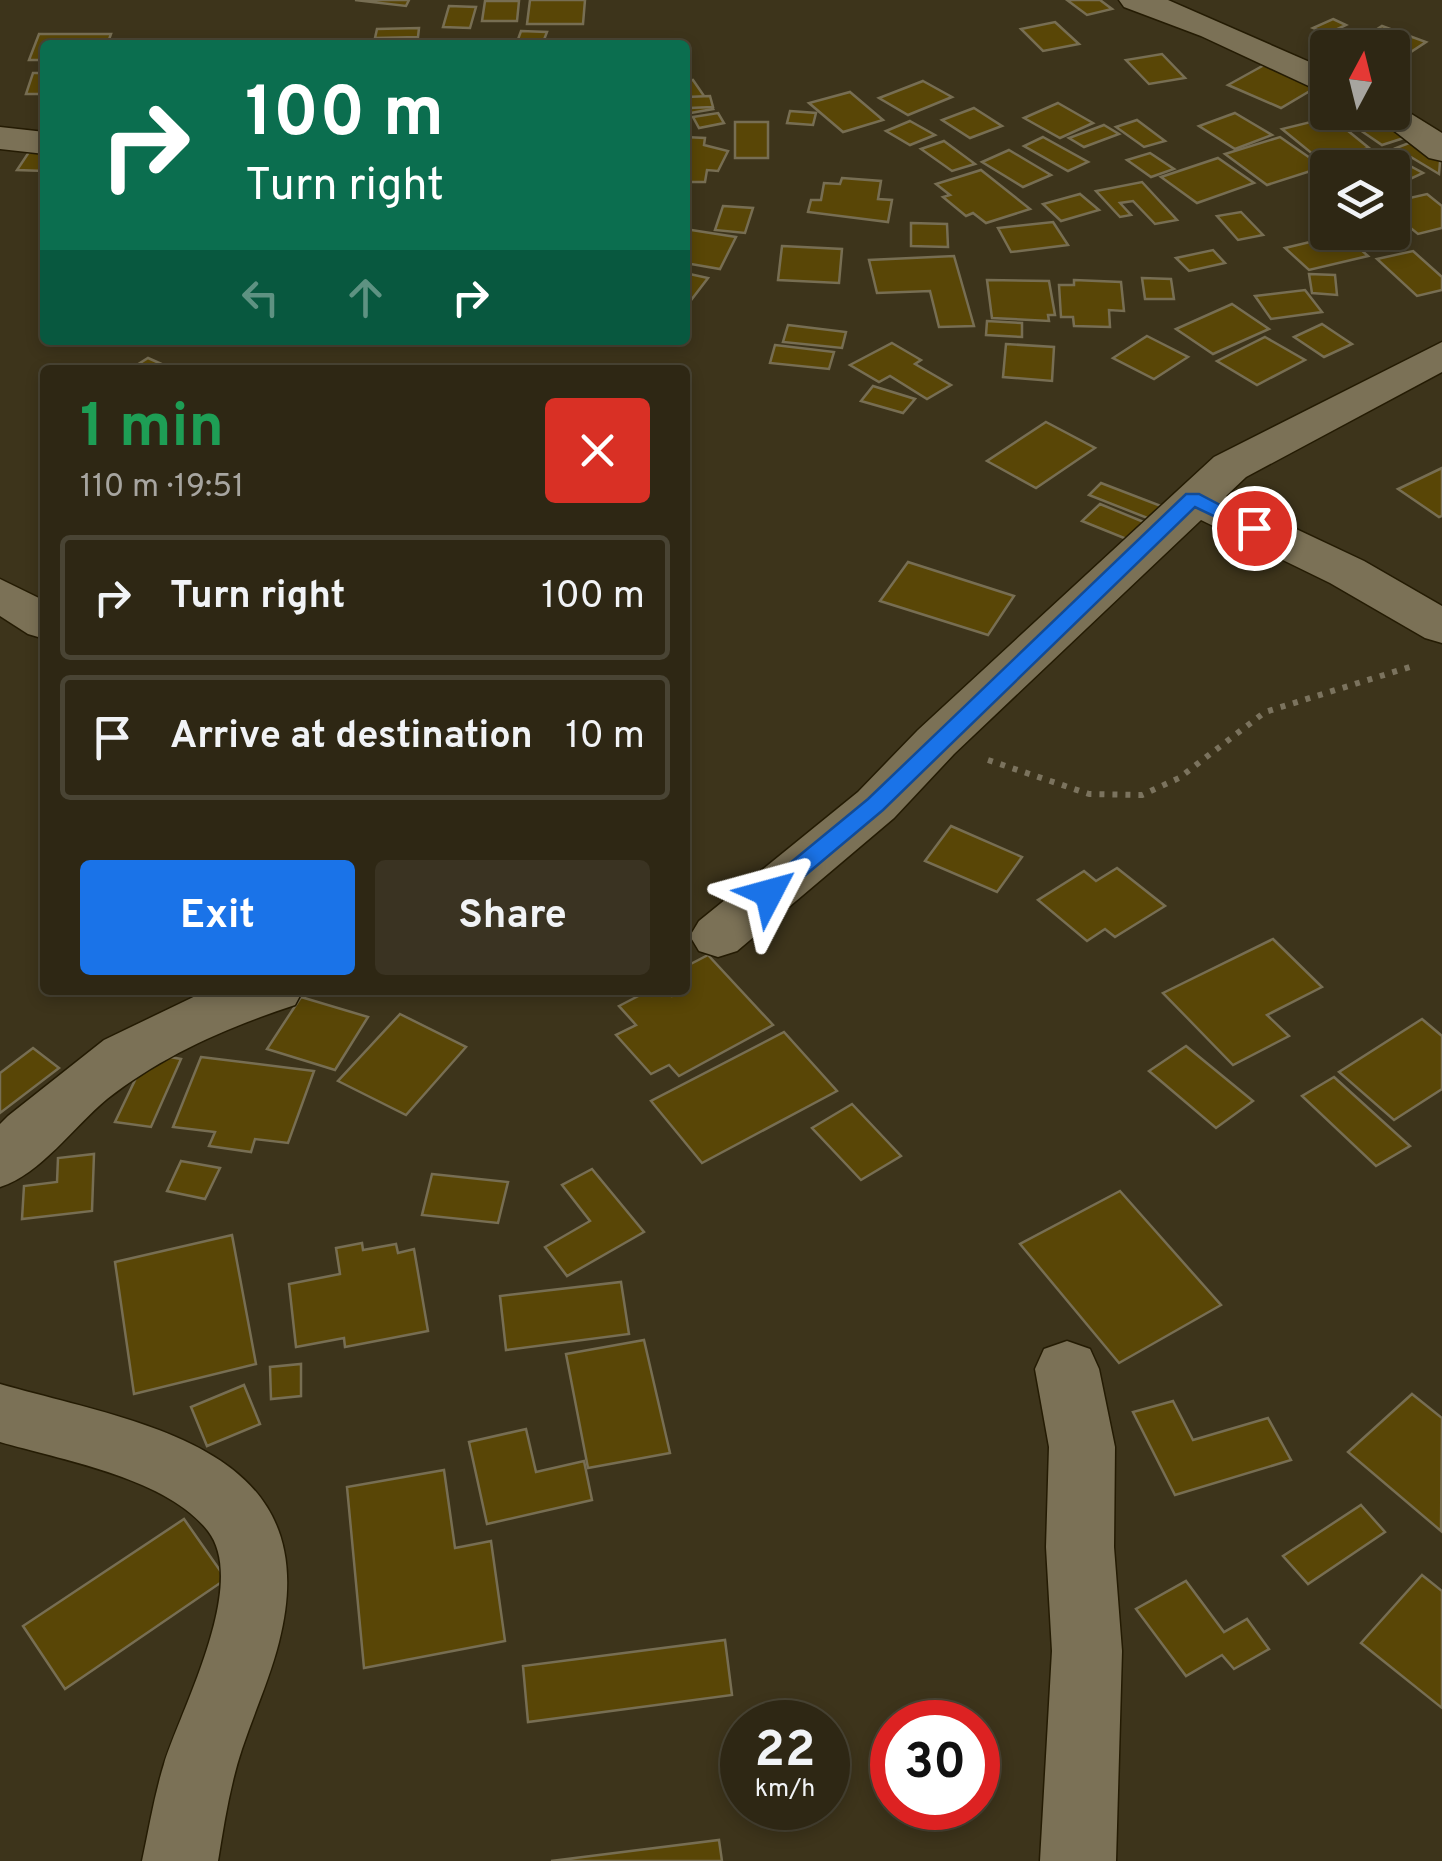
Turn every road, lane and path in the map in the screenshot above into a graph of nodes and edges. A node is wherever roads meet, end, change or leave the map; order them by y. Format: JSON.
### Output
{"nodes":[{"id":1,"x":1136,"y":0,"type":"edge"},
{"id":2,"x":1310,"y":75,"type":"edge"},
{"id":3,"x":1410,"y":127,"type":"edge"},
{"id":4,"x":0,"y":138,"type":"edge"},
{"id":5,"x":40,"y":142,"type":"edge"},
{"id":6,"x":1442,"y":150,"type":"edge"},
{"id":7,"x":1442,"y":355,"type":"edge"},
{"id":8,"x":1193,"y":498,"type":"junction"},
{"id":9,"x":0,"y":594,"type":"edge"},
{"id":10,"x":40,"y":620,"type":"edge"},
{"id":11,"x":1436,"y":645,"type":"edge"},
{"id":12,"x":936,"y":742,"type":"junction"},
{"id":13,"x":718,"y":936,"type":"dead end"},
{"id":14,"x":260,"y":995,"type":"edge"},
{"id":15,"x":0,"y":1162,"type":"edge"},
{"id":16,"x":1068,"y":1369,"type":"dead end"},
{"id":17,"x":0,"y":1413,"type":"edge"},
{"id":18,"x":180,"y":1861,"type":"edge"},
{"id":19,"x":1078,"y":1861,"type":"edge"}],
"edges":[{"from":1,"to":2,"type":"street"},
{"from":3,"to":6,"type":"street"},
{"from":4,"to":5,"type":"street"},
{"from":7,"to":8,"type":"street"},
{"from":8,"to":11,"type":"street"},
{"from":8,"to":12,"type":"street"},
{"from":9,"to":10,"type":"street"},
{"from":11,"to":12,"type":"path"},
{"from":12,"to":13,"type":"street"},
{"from":14,"to":15,"type":"street"},
{"from":16,"to":19,"type":"street"},
{"from":17,"to":18,"type":"street"}]}
